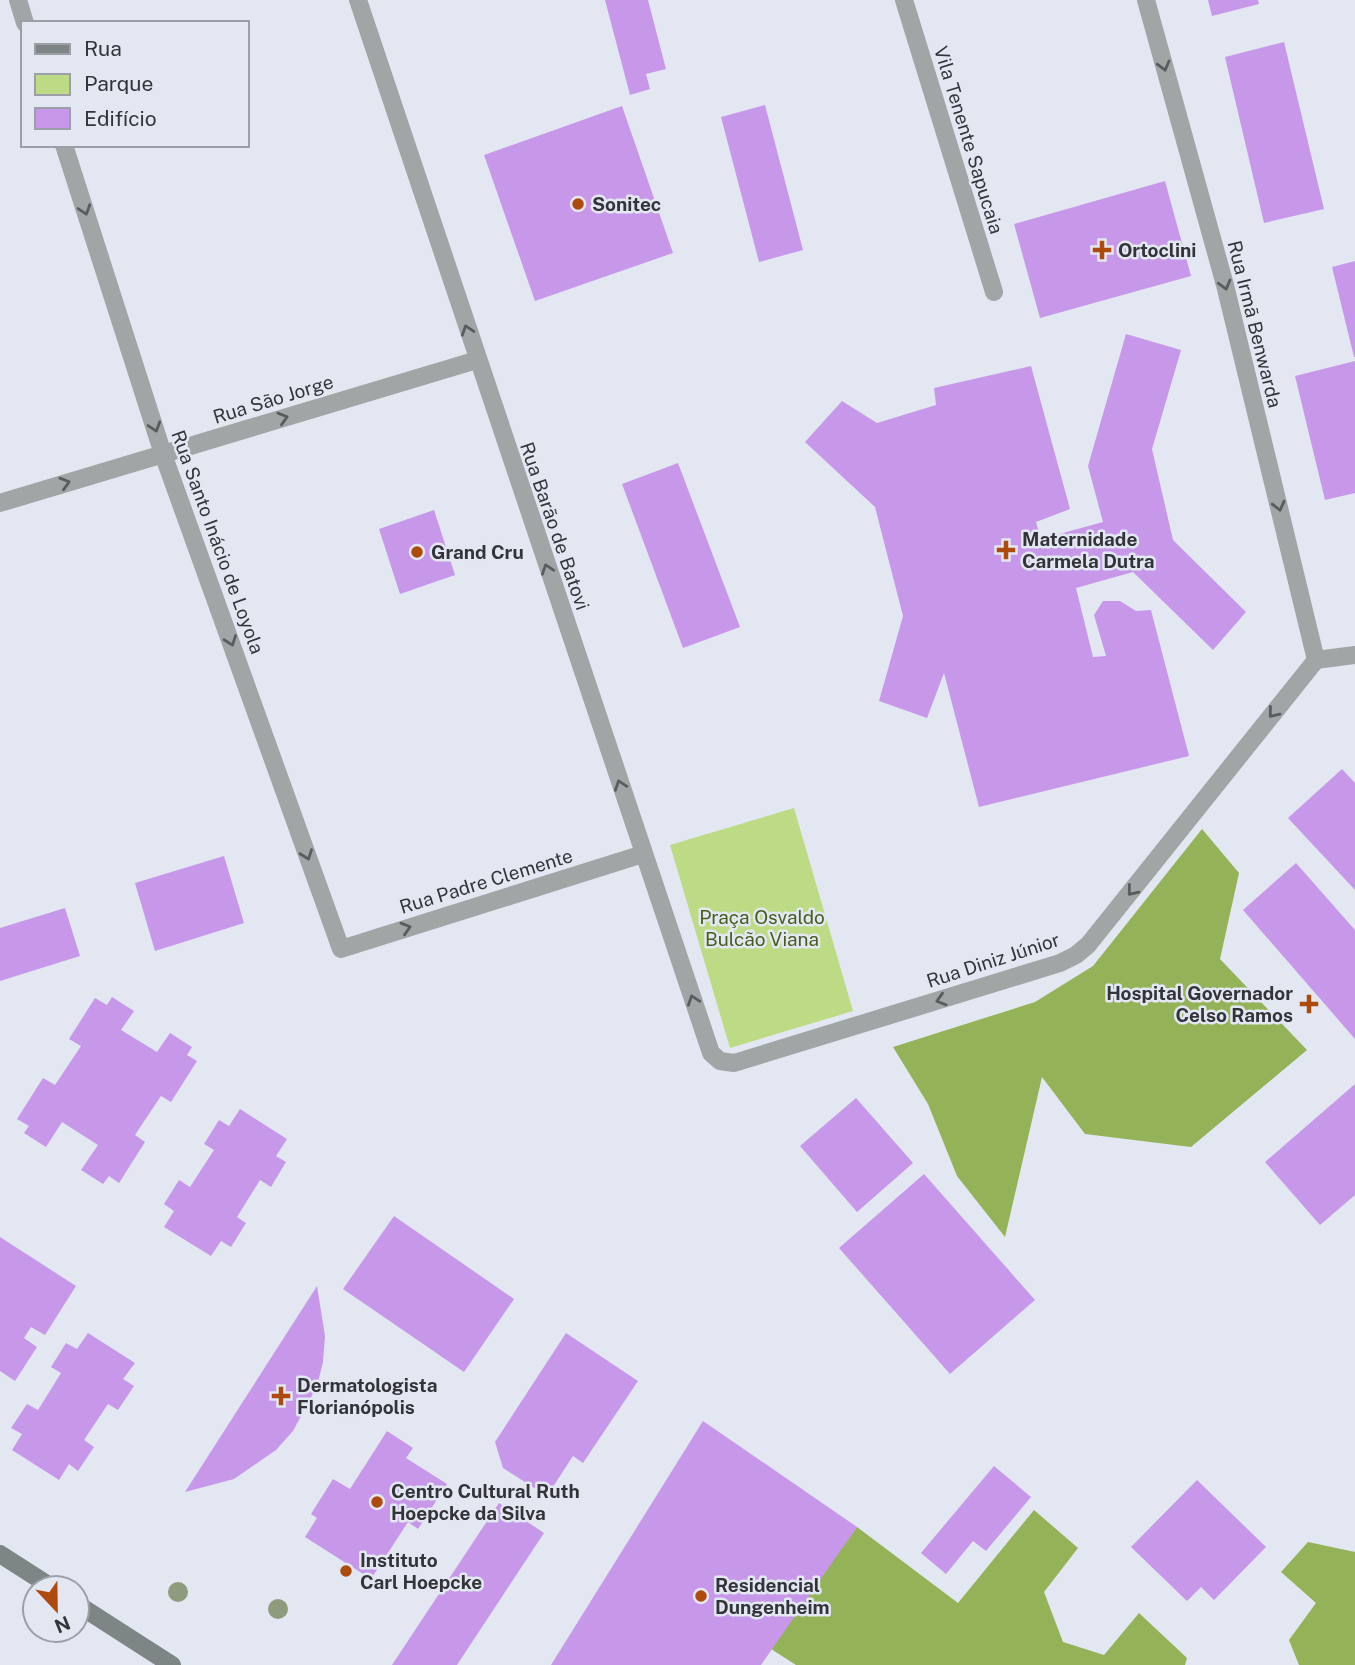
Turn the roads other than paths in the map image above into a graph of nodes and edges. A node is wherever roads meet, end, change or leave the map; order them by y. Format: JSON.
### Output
{"nodes":[{"id":1,"x":18,"y":0,"type":"edge"},
{"id":2,"x":358,"y":0,"type":"edge"},
{"id":3,"x":904,"y":0,"type":"edge"},
{"id":4,"x":1146,"y":0,"type":"edge"},
{"id":5,"x":24,"y":21,"type":"edge"},
{"id":6,"x":65,"y":147,"type":"edge"},
{"id":7,"x":994,"y":292,"type":"dead end"},
{"id":8,"x":477,"y":360,"type":"junction"},
{"id":9,"x":163,"y":454,"type":"junction"},
{"id":10,"x":0,"y":503,"type":"edge"},
{"id":11,"x":1355,"y":655,"type":"edge"},
{"id":12,"x":1316,"y":660,"type":"junction"},
{"id":13,"x":643,"y":854,"type":"junction"},
{"id":14,"x":341,"y":949,"type":"joint"},
{"id":15,"x":720,"y":1061,"type":"joint"},
{"id":16,"x":0,"y":1554,"type":"edge"},
{"id":17,"x":31,"y":1574,"type":"edge"},
{"id":18,"x":91,"y":1613,"type":"edge"},
{"id":19,"x":172,"y":1665,"type":"edge"}],
"edges":[{"from":1,"to":5,"type":"street"},
{"from":8,"to":2,"type":"street","name":"Rua Barão de Batovi","one_way":true},
{"from":3,"to":7,"type":"street","name":"Vila Tenente Sapucaia"},
{"from":4,"to":12,"type":"street","name":"Rua Irmã Benwarda","one_way":true},
{"from":6,"to":9,"type":"street","name":"Rua Santo Inácio de Loyola","one_way":true},
{"from":9,"to":8,"type":"street","name":"Rua São Jorge","one_way":true},
{"from":13,"to":8,"type":"street","name":"Rua Barão de Batovi","one_way":true},
{"from":10,"to":9,"type":"street","name":"Rua São Jorge","one_way":true},
{"from":9,"to":14,"type":"street","name":"Rua Santo Inácio de Loyola","one_way":true},
{"from":11,"to":12,"type":"street"},
{"from":12,"to":15,"type":"street","name":"Rua Diniz Júnior","one_way":true},
{"from":14,"to":13,"type":"street","name":"Rua Padre Clemente","one_way":true},
{"from":15,"to":13,"type":"street","name":"Rua Barão de Batovi","one_way":true},
{"from":16,"to":17,"type":"main road"},
{"from":18,"to":19,"type":"main road"}]}
